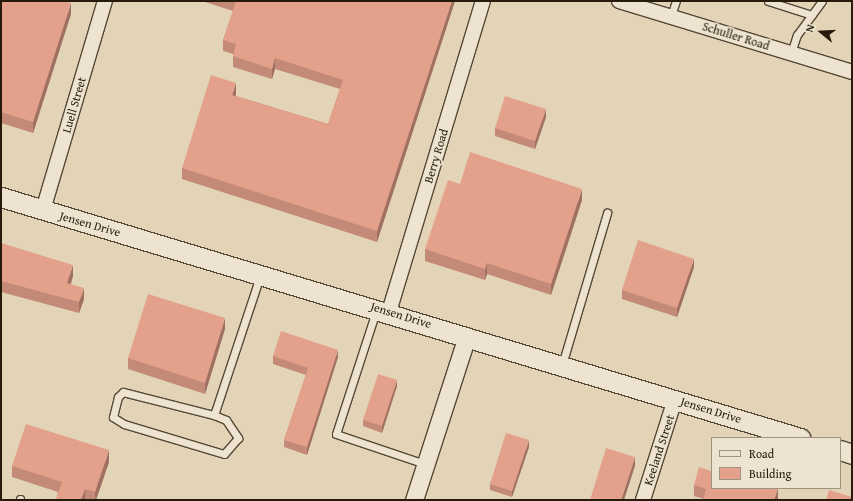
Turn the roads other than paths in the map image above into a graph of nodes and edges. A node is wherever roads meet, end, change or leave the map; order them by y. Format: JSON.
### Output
{"nodes":[{"id":1,"x":105,"y":1,"type":"edge"},
{"id":2,"x":483,"y":1,"type":"edge"},
{"id":3,"x":619,"y":1,"type":"edge"},
{"id":4,"x":676,"y":1,"type":"edge"},
{"id":5,"x":768,"y":1,"type":"edge"},
{"id":6,"x":822,"y":1,"type":"edge"},
{"id":7,"x":812,"y":15,"type":"junction"},
{"id":8,"x":671,"y":16,"type":"junction"},
{"id":9,"x":791,"y":53,"type":"junction"},
{"id":10,"x":852,"y":72,"type":"edge"},
{"id":11,"x":1,"y":197,"type":"edge"},
{"id":12,"x":43,"y":210,"type":"junction"},
{"id":13,"x":608,"y":213,"type":"dead end"},
{"id":14,"x":261,"y":274,"type":"junction"},
{"id":15,"x":383,"y":310,"type":"junction"},
{"id":16,"x":468,"y":336,"type":"junction"},
{"id":17,"x":562,"y":365,"type":"junction"},
{"id":18,"x":675,"y":399,"type":"junction"},
{"id":19,"x":214,"y":415,"type":"junction"},
{"id":20,"x":797,"y":437,"type":"edge"},
{"id":21,"x":841,"y":450,"type":"edge"},
{"id":22,"x":852,"y":454,"type":"edge"},
{"id":23,"x":426,"y":464,"type":"junction"},
{"id":24,"x":414,"y":500,"type":"edge"},
{"id":25,"x":643,"y":500,"type":"edge"}],
"edges":[{"from":1,"to":12,"type":"street","name":"Luell Street"},
{"from":2,"to":15,"type":"street","name":"Berry Road"},
{"from":3,"to":8,"type":"street","name":"Schuller Road"},
{"from":4,"to":8,"type":"lane"},
{"from":5,"to":7,"type":"lane"},
{"from":6,"to":7,"type":"lane"},
{"from":7,"to":9,"type":"lane"},
{"from":8,"to":9,"type":"street","name":"Schuller Road"},
{"from":9,"to":10,"type":"street","name":"Schuller Road"},
{"from":11,"to":12,"type":"main road","name":"Jensen Drive"},
{"from":12,"to":14,"type":"main road","name":"Jensen Drive"},
{"from":13,"to":17,"type":"lane"},
{"from":14,"to":15,"type":"main road","name":"Jensen Drive"},
{"from":14,"to":19,"type":"lane"},
{"from":15,"to":16,"type":"main road","name":"Jensen Drive"},
{"from":15,"to":23,"type":"lane"},
{"from":16,"to":17,"type":"main road","name":"Jensen Drive"},
{"from":16,"to":23,"type":"street"},
{"from":17,"to":18,"type":"main road","name":"Jensen Drive"},
{"from":18,"to":20,"type":"main road","name":"Jensen Drive"},
{"from":18,"to":25,"type":"street","name":"Keeland Street"},
{"from":19,"to":19,"type":"lane"},
{"from":21,"to":22,"type":"main road"},
{"from":23,"to":24,"type":"street"}]}
